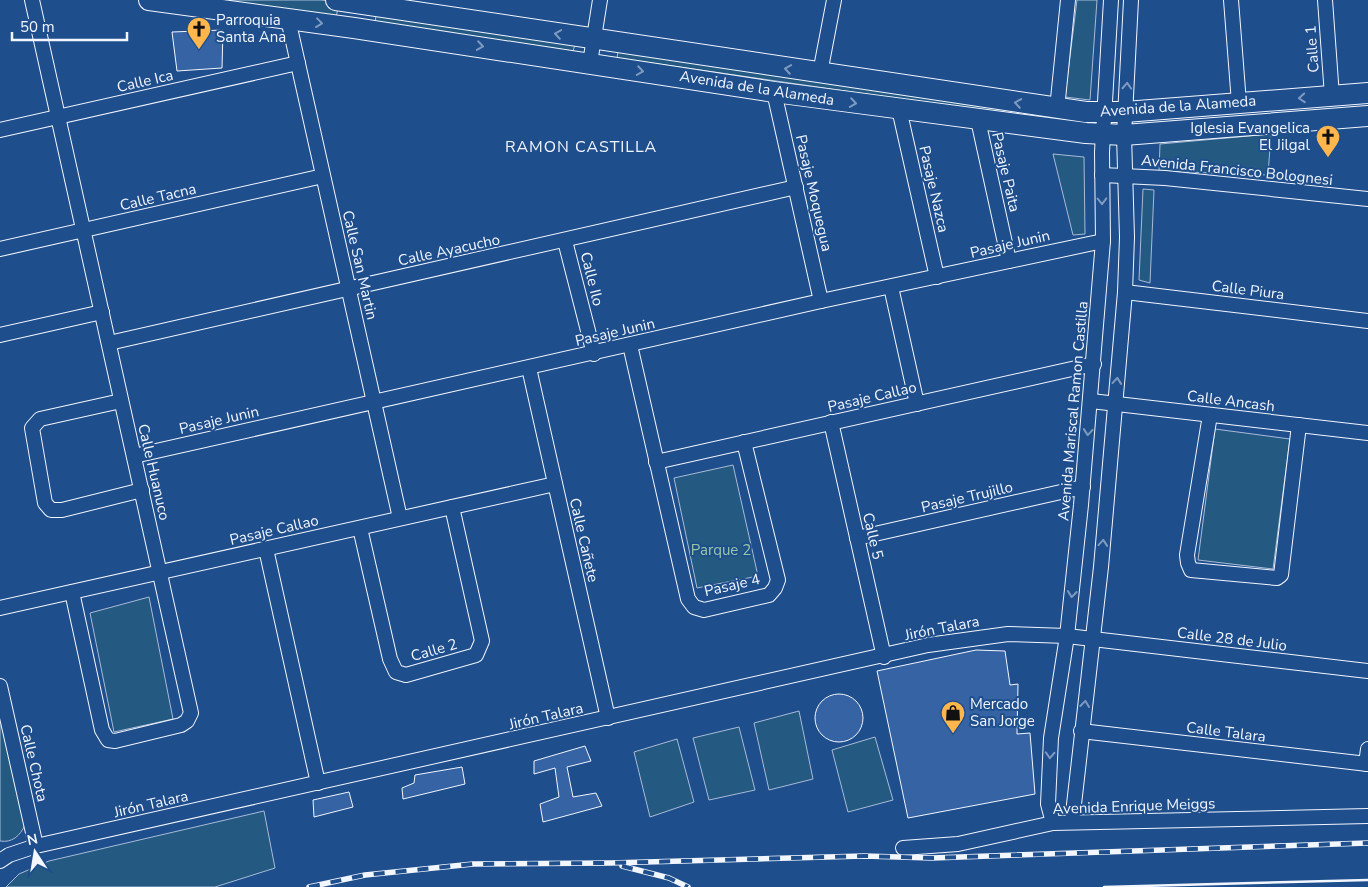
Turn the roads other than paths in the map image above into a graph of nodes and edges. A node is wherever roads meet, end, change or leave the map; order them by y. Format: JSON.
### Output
{"nodes":[{"id":1,"x":32,"y":0,"type":"edge"},
{"id":2,"x":149,"y":0,"type":"edge"},
{"id":3,"x":336,"y":0,"type":"edge"},
{"id":4,"x":600,"y":0,"type":"edge"},
{"id":5,"x":834,"y":0,"type":"edge"},
{"id":6,"x":1068,"y":0,"type":"edge"},
{"id":7,"x":1111,"y":0,"type":"edge"},
{"id":8,"x":1131,"y":0,"type":"edge"},
{"id":9,"x":1231,"y":0,"type":"edge"},
{"id":10,"x":1325,"y":0,"type":"edge"},
{"id":11,"x":358,"y":2,"type":"edge"},
{"id":12,"x":288,"y":19,"type":"junction"},
{"id":13,"x":354,"y":28,"type":"junction"},
{"id":14,"x":594,"y":39,"type":"junction"},
{"id":15,"x":298,"y":63,"type":"junction"},
{"id":16,"x":590,"y":63,"type":"junction"},
{"id":17,"x":820,"y":73,"type":"junction"},
{"id":18,"x":774,"y":92,"type":"junction"},
{"id":19,"x":1368,"y":93,"type":"edge"},
{"id":20,"x":1332,"y":96,"type":"junction"},
{"id":21,"x":1239,"y":102,"type":"junction"},
{"id":22,"x":899,"y":109,"type":"junction"},
{"id":23,"x":1057,"y":109,"type":"junction"},
{"id":24,"x":1125,"y":112,"type":"junction"},
{"id":25,"x":1104,"y":113,"type":"junction"},
{"id":26,"x":1368,"y":116,"type":"edge"},
{"id":27,"x":58,"y":117,"type":"junction"},
{"id":28,"x":978,"y":120,"type":"junction"},
{"id":29,"x":0,"y":130,"type":"edge"},
{"id":30,"x":1103,"y":134,"type":"junction"},
{"id":31,"x":1124,"y":135,"type":"junction"},
{"id":32,"x":1102,"y":175,"type":"junction"},
{"id":33,"x":1124,"y":175,"type":"junction"},
{"id":34,"x":323,"y":176,"type":"junction"},
{"id":35,"x":796,"y":187,"type":"junction"},
{"id":36,"x":1368,"y":199,"type":"edge"},
{"id":37,"x":83,"y":230,"type":"junction"},
{"id":38,"x":1103,"y":240,"type":"junction"},
{"id":39,"x":565,"y":241,"type":"junction"},
{"id":40,"x":0,"y":249,"type":"edge"},
{"id":41,"x":1009,"y":261,"type":"junction"},
{"id":42,"x":937,"y":277,"type":"junction"},
{"id":43,"x":891,"y":287,"type":"junction"},
{"id":44,"x":348,"y":288,"type":"junction"},
{"id":45,"x":1125,"y":292,"type":"junction"},
{"id":46,"x":821,"y":301,"type":"junction"},
{"id":47,"x":102,"y":312,"type":"junction"},
{"id":48,"x":1368,"y":321,"type":"edge"},
{"id":49,"x":0,"y":335,"type":"edge"},
{"id":50,"x":108,"y":342,"type":"junction"},
{"id":51,"x":630,"y":345,"type":"junction"},
{"id":52,"x":594,"y":354,"type":"junction"},
{"id":53,"x":1094,"y":364,"type":"junction"},
{"id":54,"x":529,"y":368,"type":"junction"},
{"id":55,"x":1091,"y":400,"type":"junction"},
{"id":56,"x":121,"y":401,"type":"junction"},
{"id":57,"x":374,"y":402,"type":"junction"},
{"id":58,"x":1116,"y":403,"type":"junction"},
{"id":59,"x":917,"y":404,"type":"junction"},
{"id":60,"x":1210,"y":415,"type":"junction"},
{"id":61,"x":831,"y":422,"type":"junction"},
{"id":62,"x":1299,"y":425,"type":"junction"},
{"id":63,"x":1368,"y":433,"type":"edge"},
{"id":64,"x":744,"y":442,"type":"junction"},
{"id":65,"x":134,"y":456,"type":"junction"},
{"id":66,"x":656,"y":462,"type":"junction"},
{"id":67,"x":555,"y":484,"type":"junction"},
{"id":68,"x":1083,"y":487,"type":"junction"},
{"id":69,"x":142,"y":490,"type":"junction"},
{"id":70,"x":452,"y":507,"type":"junction"},
{"id":71,"x":400,"y":518,"type":"junction"},
{"id":72,"x":360,"y":528,"type":"junction"},
{"id":73,"x":857,"y":538,"type":"junction"},
{"id":74,"x":266,"y":549,"type":"junction"},
{"id":75,"x":160,"y":572,"type":"junction"},
{"id":76,"x":72,"y":592,"type":"junction"},
{"id":77,"x":0,"y":608,"type":"edge"},
{"id":78,"x":1067,"y":636,"type":"junction"},
{"id":79,"x":1093,"y":639,"type":"junction"},
{"id":80,"x":884,"y":657,"type":"junction"},
{"id":81,"x":1368,"y":671,"type":"edge"},
{"id":82,"x":0,"y":686,"type":"edge"},
{"id":83,"x":608,"y":718,"type":"junction"},
{"id":84,"x":1081,"y":730,"type":"junction"},
{"id":85,"x":1368,"y":749,"type":"edge"},
{"id":86,"x":1367,"y":764,"type":"edge"},
{"id":87,"x":318,"y":783,"type":"junction"},
{"id":88,"x":1368,"y":816,"type":"edge"},
{"id":89,"x":1072,"y":822,"type":"junction"},
{"id":90,"x":1053,"y":823,"type":"junction"},
{"id":91,"x":36,"y":846,"type":"junction"},
{"id":92,"x":903,"y":848,"type":"dead end"},
{"id":93,"x":3,"y":857,"type":"edge"}],
"edges":[{"from":1,"to":27,"type":"street","name":"Calle Huanuco"},
{"from":2,"to":12,"type":"street","name":"Avenida de la Alameda"},
{"from":3,"to":11,"type":"street","name":"Avenida de la Alameda"},
{"from":4,"to":14,"type":"street"},
{"from":5,"to":17,"type":"street"},
{"from":6,"to":23,"type":"street"},
{"from":7,"to":25,"type":"street","name":"Avenida Mariscal Ramon Castilla"},
{"from":24,"to":8,"type":"street","one_way":true},
{"from":9,"to":21,"type":"street"},
{"from":10,"to":20,"type":"street","name":"Calle 1"},
{"from":11,"to":13,"type":"street"},
{"from":14,"to":11,"type":"street","name":"Avenida de la Alameda","one_way":true},
{"from":12,"to":13,"type":"street","name":"Avenida de la Alameda","one_way":true},
{"from":12,"to":15,"type":"street","name":"Calle San Martin"},
{"from":13,"to":16,"type":"street","name":"Avenida de la Alameda","one_way":true},
{"from":14,"to":16,"type":"street"},
{"from":17,"to":14,"type":"street","name":"Avenida de la Alameda","one_way":true},
{"from":15,"to":27,"type":"street","name":"Calle Ica"},
{"from":15,"to":34,"type":"street","name":"Calle San Martin"},
{"from":16,"to":18,"type":"street","name":"Avenida de la Alameda","one_way":true},
{"from":23,"to":17,"type":"street","name":"Avenida de la Alameda","one_way":true},
{"from":18,"to":22,"type":"street","name":"Avenida de la Alameda","one_way":true},
{"from":18,"to":35,"type":"street","name":"Pasaje Moquegua"},
{"from":19,"to":20,"type":"street","name":"Avenida de la Alameda"},
{"from":20,"to":21,"type":"street","name":"Avenida de la Alameda","one_way":true},
{"from":21,"to":24,"type":"street","name":"Avenida de la Alameda"},
{"from":22,"to":28,"type":"street","name":"Avenida de la Alameda"},
{"from":22,"to":42,"type":"street","name":"Pasaje Nazca"},
{"from":23,"to":25,"type":"street","name":"Avenida de la Alameda"},
{"from":24,"to":25,"type":"street","name":"Avenida de la Alameda"},
{"from":24,"to":31,"type":"street"},
{"from":25,"to":30,"type":"street","name":"Avenida Mariscal Ramon Castilla"},
{"from":26,"to":31,"type":"street","name":"Avenida de la Alameda"},
{"from":27,"to":29,"type":"street","name":"Calle Ica"},
{"from":27,"to":37,"type":"street","name":"Calle Huanuco"},
{"from":28,"to":30,"type":"street","name":"Avenida de la Alameda"},
{"from":28,"to":41,"type":"street","name":"Pasaje Paita"},
{"from":30,"to":31,"type":"street","name":"Avenida de la Alameda"},
{"from":30,"to":32,"type":"street","name":"Avenida Mariscal Ramon Castilla"},
{"from":31,"to":33,"type":"street"},
{"from":32,"to":33,"type":"street","name":"Avenida Francisco Bolognesi"},
{"from":32,"to":38,"type":"street","name":"Avenida Mariscal Ramon Castilla","one_way":true},
{"from":33,"to":36,"type":"street","name":"Avenida Francisco Bolognesi"},
{"from":33,"to":45,"type":"street"},
{"from":34,"to":37,"type":"street","name":"Calle Tacna"},
{"from":34,"to":44,"type":"street","name":"Calle San Martin"},
{"from":35,"to":39,"type":"street","name":"Calle Ayacucho"},
{"from":35,"to":46,"type":"street","name":"Pasaje Moquegua"},
{"from":37,"to":40,"type":"street","name":"Calle Tacna"},
{"from":37,"to":47,"type":"street","name":"Calle Huanuco"},
{"from":38,"to":41,"type":"street","name":"Pasaje Junin"},
{"from":38,"to":53,"type":"street","name":"Avenida Mariscal Ramon Castilla"},
{"from":39,"to":44,"type":"street","name":"Calle Ayacucho"},
{"from":39,"to":52,"type":"street","name":"Calle Ilo"},
{"from":41,"to":42,"type":"street","name":"Pasaje Junin"},
{"from":42,"to":43,"type":"street","name":"Pasaje Junin"},
{"from":43,"to":46,"type":"street","name":"Pasaje Junin"},
{"from":43,"to":59,"type":"street"},
{"from":44,"to":50,"type":"street","name":"Calle Ayacucho"},
{"from":44,"to":57,"type":"street","name":"Calle San Martin"},
{"from":45,"to":48,"type":"street","name":"Calle Piura"},
{"from":58,"to":45,"type":"street","one_way":true},
{"from":46,"to":51,"type":"street","name":"Pasaje Junin"},
{"from":47,"to":49,"type":"street"},
{"from":47,"to":50,"type":"street","name":"Calle Huanuco"},
{"from":50,"to":56,"type":"street","name":"Calle Huanuco"},
{"from":51,"to":52,"type":"street","name":"Pasaje Junin"},
{"from":51,"to":66,"type":"street","name":"Pasaje 4"},
{"from":52,"to":54,"type":"street","name":"Pasaje Junin"},
{"from":53,"to":55,"type":"street","name":"Avenida Mariscal Ramon Castilla"},
{"from":53,"to":59,"type":"street","name":"Pasaje Callao"},
{"from":54,"to":57,"type":"street","name":"Pasaje Junin"},
{"from":54,"to":67,"type":"street","name":"Calle Cañete"},
{"from":55,"to":58,"type":"street","name":"Calle Ancash"},
{"from":55,"to":68,"type":"street","name":"Avenida Mariscal Ramon Castilla","one_way":true},
{"from":56,"to":65,"type":"street","name":"Calle Huanuco"},
{"from":56,"to":69,"type":"street"},
{"from":57,"to":65,"type":"street","name":"Pasaje Junin"},
{"from":57,"to":71,"type":"street","name":"Calle San Martin"},
{"from":58,"to":60,"type":"street","name":"Calle Ancash"},
{"from":79,"to":58,"type":"street","one_way":true},
{"from":59,"to":61,"type":"street","name":"Pasaje Callao"},
{"from":60,"to":62,"type":"street","name":"Calle Ancash"},
{"from":60,"to":62,"type":"street"},
{"from":61,"to":64,"type":"street","name":"Pasaje Callao"},
{"from":61,"to":73,"type":"street","name":"Calle 5"},
{"from":62,"to":63,"type":"street","name":"Calle Ancash"},
{"from":64,"to":66,"type":"street","name":"Pasaje Callao"},
{"from":64,"to":66,"type":"street","name":"Pasaje 4"},
{"from":65,"to":69,"type":"street","name":"Calle Huanuco"},
{"from":67,"to":70,"type":"street","name":"Pasaje Callao"},
{"from":67,"to":83,"type":"street","name":"Calle Cañete"},
{"from":68,"to":73,"type":"street","name":"Pasaje Trujillo"},
{"from":68,"to":78,"type":"street","name":"Avenida Mariscal Ramon Castilla","one_way":true},
{"from":69,"to":75,"type":"street","name":"Calle Huanuco"},
{"from":70,"to":71,"type":"street","name":"Pasaje Callao"},
{"from":70,"to":72,"type":"street","name":"Calle 2"},
{"from":71,"to":72,"type":"street","name":"Pasaje Callao"},
{"from":72,"to":74,"type":"street","name":"Pasaje Callao"},
{"from":73,"to":80,"type":"street","name":"Calle 5"},
{"from":74,"to":75,"type":"street","name":"Pasaje Callao"},
{"from":74,"to":87,"type":"street"},
{"from":75,"to":76,"type":"street","name":"Pasaje Callao"},
{"from":75,"to":76,"type":"street","name":"Calle Huanuco"},
{"from":76,"to":77,"type":"street","name":"Pasaje Callao"},
{"from":78,"to":79,"type":"street","name":"Jirón Talara"},
{"from":78,"to":80,"type":"street","name":"Jirón Talara"},
{"from":78,"to":90,"type":"street","name":"Avenida Mariscal Ramon Castilla","one_way":true},
{"from":79,"to":81,"type":"street","name":"Calle 28 de Julio"},
{"from":84,"to":79,"type":"street","one_way":true},
{"from":80,"to":83,"type":"street","name":"Jirón Talara"},
{"from":82,"to":91,"type":"street","name":"Calle Chota"},
{"from":83,"to":87,"type":"street","name":"Jirón Talara"},
{"from":84,"to":86,"type":"street","name":"Calle Talara"},
{"from":84,"to":89,"type":"street"},
{"from":85,"to":86,"type":"street"},
{"from":87,"to":91,"type":"street","name":"Jirón Talara"},
{"from":88,"to":89,"type":"street","name":"Avenida Enrique Meiggs"},
{"from":89,"to":90,"type":"street","name":"Avenida Enrique Meiggs"},
{"from":90,"to":92,"type":"street","name":"Avenida Enrique Meiggs"},
{"from":91,"to":93,"type":"street","name":"Jirón Talara"}]}
